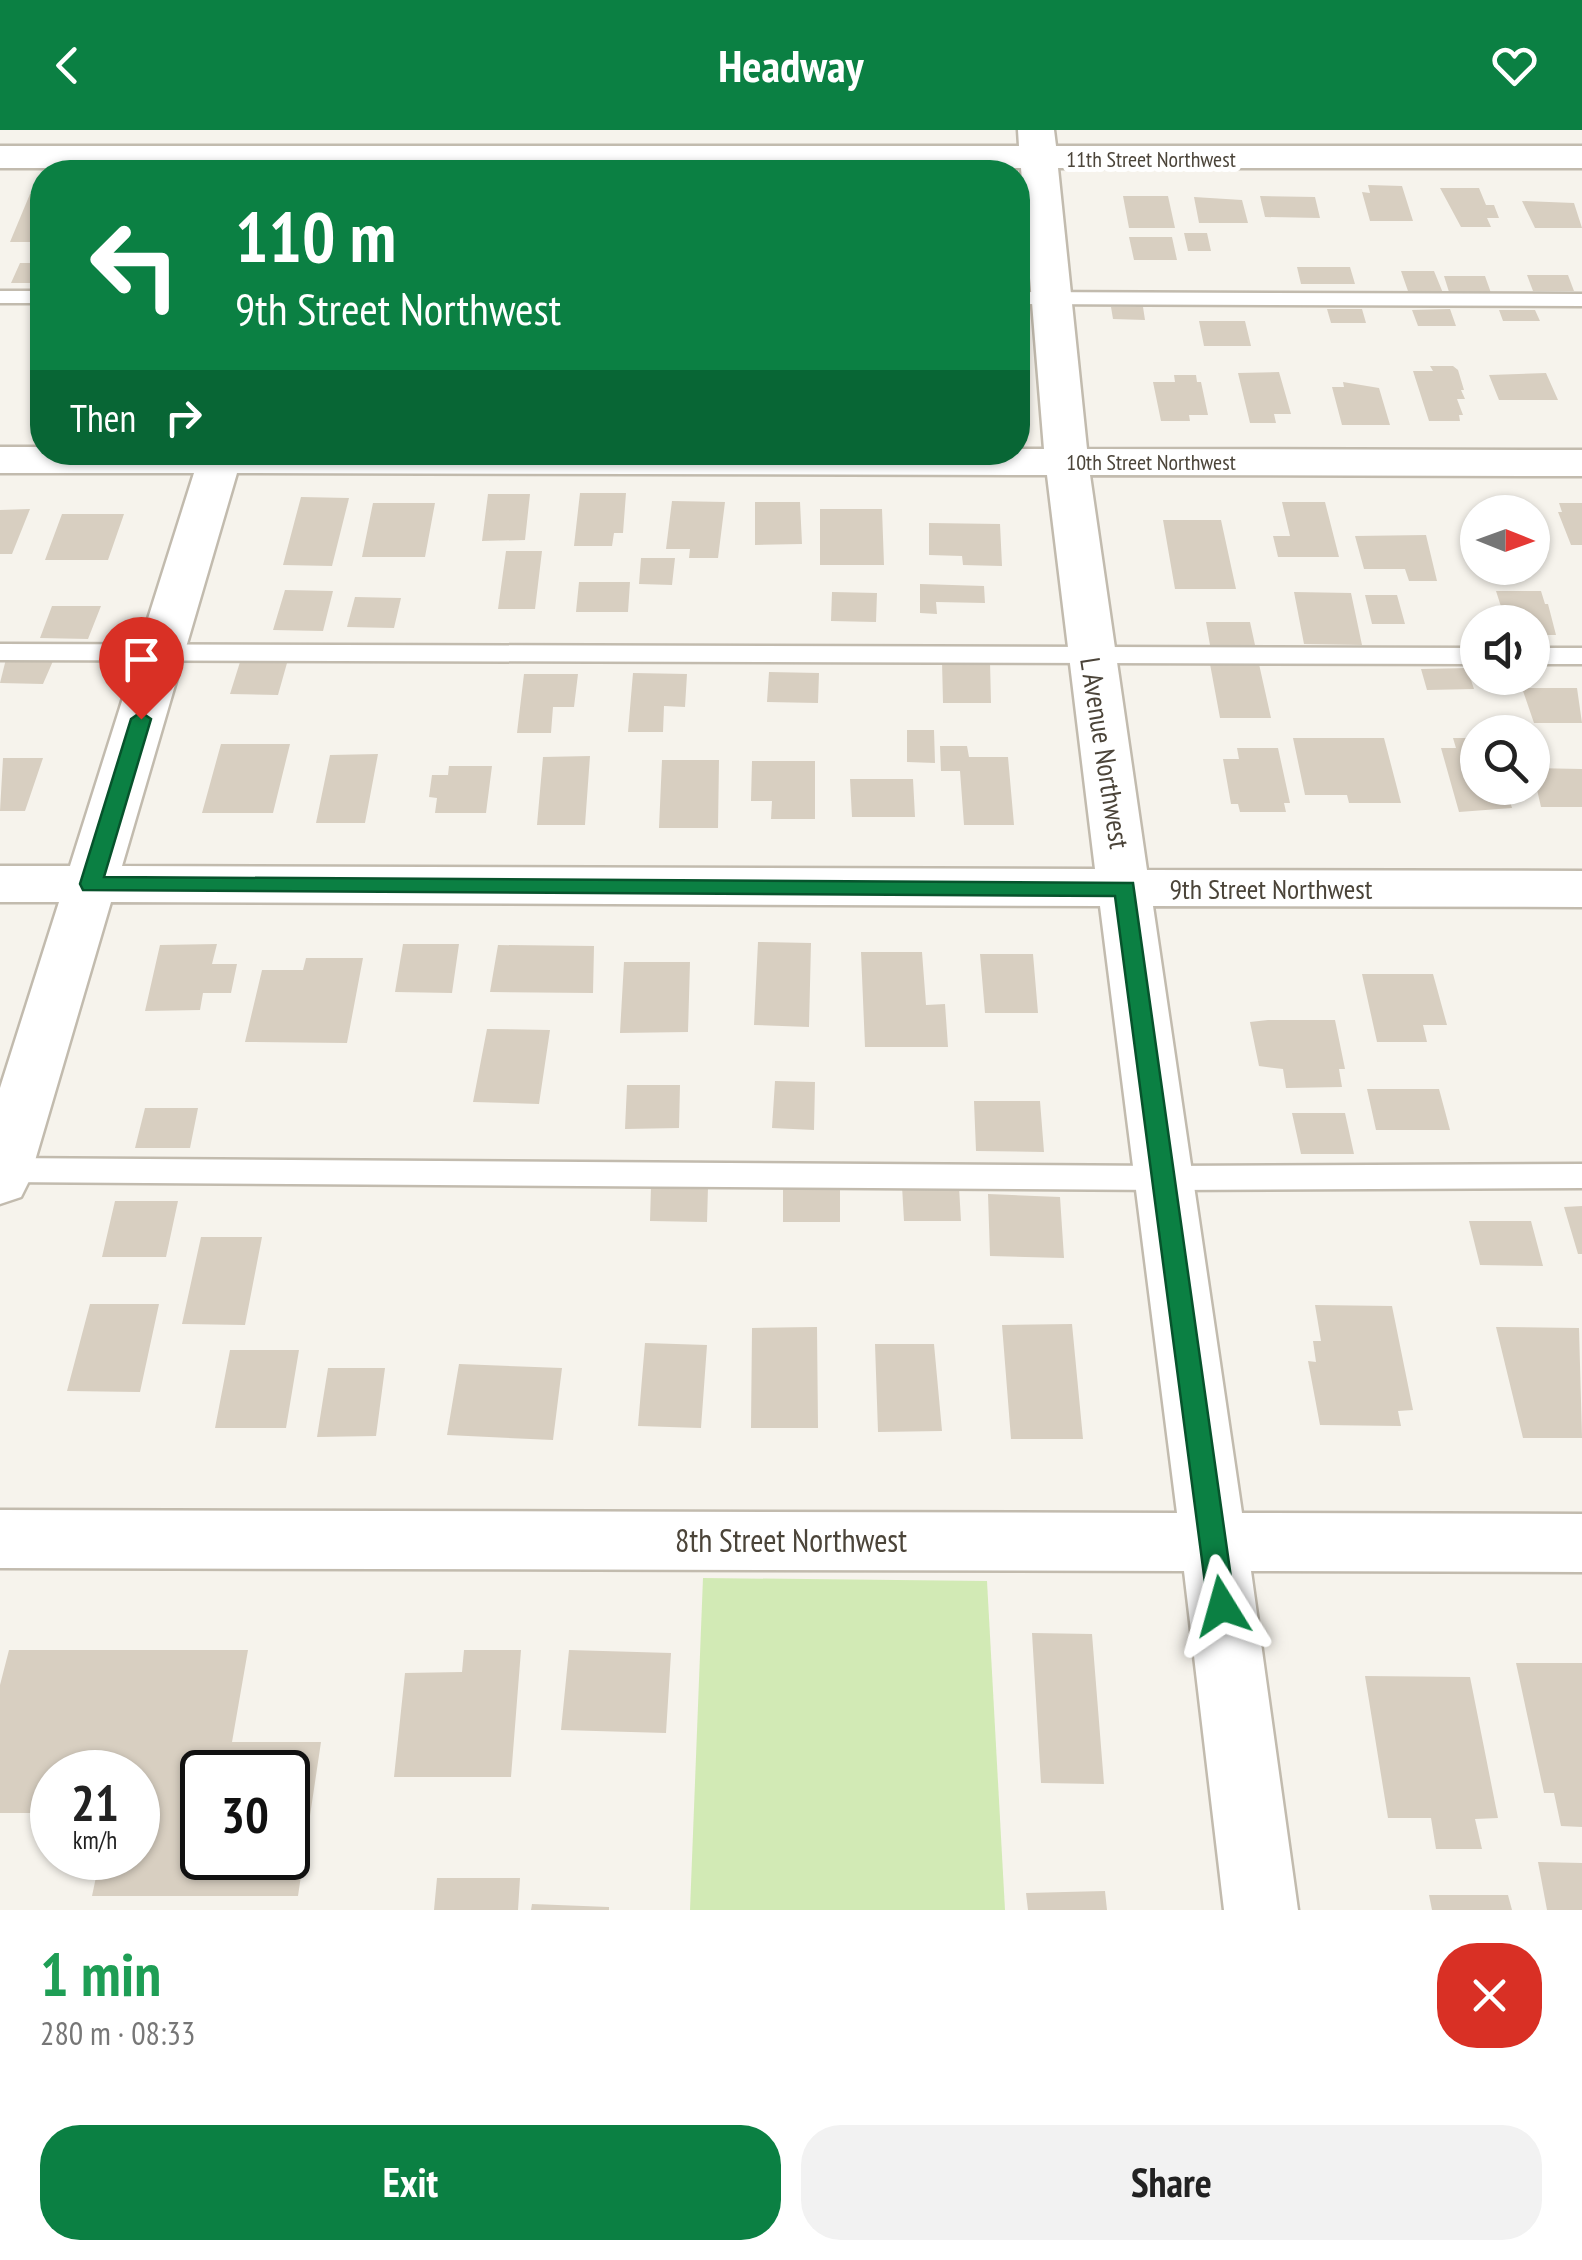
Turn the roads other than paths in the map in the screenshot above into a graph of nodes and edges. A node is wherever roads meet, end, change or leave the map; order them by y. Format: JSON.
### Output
{"nodes":[{"id":1,"x":171,"y":143,"type":"edge"},
{"id":2,"x":1038,"y":144,"type":"edge"},
{"id":3,"x":0,"y":157,"type":"edge"},
{"id":4,"x":1582,"y":157,"type":"edge"},
{"id":5,"x":273,"y":160,"type":"edge"},
{"id":6,"x":508,"y":160,"type":"edge"},
{"id":7,"x":0,"y":296,"type":"edge"},
{"id":8,"x":30,"y":296,"type":"edge"},
{"id":9,"x":1035,"y":298,"type":"edge"},
{"id":10,"x":1582,"y":300,"type":"edge"},
{"id":11,"x":30,"y":459,"type":"edge"},
{"id":12,"x":0,"y":460,"type":"edge"},
{"id":13,"x":1030,"y":462,"type":"edge"},
{"id":14,"x":1066,"y":462,"type":"junction"},
{"id":15,"x":1582,"y":463,"type":"edge"},
{"id":16,"x":218,"y":465,"type":"edge"},
{"id":17,"x":0,"y":652,"type":"edge"},
{"id":18,"x":161,"y":652,"type":"junction"},
{"id":19,"x":1090,"y":655,"type":"junction"},
{"id":20,"x":1460,"y":656,"type":"edge"},
{"id":21,"x":1550,"y":656,"type":"edge"},
{"id":22,"x":1582,"y":656,"type":"edge"},
{"id":23,"x":0,"y":884,"type":"edge"},
{"id":24,"x":91,"y":884,"type":"junction"},
{"id":25,"x":1125,"y":888,"type":"junction"},
{"id":26,"x":1582,"y":889,"type":"edge"},
{"id":27,"x":1,"y":1174,"type":"edge"},
{"id":28,"x":1582,"y":1176,"type":"edge"},
{"id":29,"x":1166,"y":1178,"type":"junction"},
{"id":30,"x":0,"y":1539,"type":"edge"},
{"id":31,"x":1213,"y":1542,"type":"junction"},
{"id":32,"x":1582,"y":1543,"type":"edge"},
{"id":33,"x":1261,"y":1910,"type":"edge"}],
"edges":[{"from":1,"to":3,"type":"street","name":"11th Street Northwest"},
{"from":1,"to":5,"type":"street","name":"11th Street Northwest"},
{"from":2,"to":4,"type":"street","name":"11th Street Northwest"},
{"from":2,"to":6,"type":"street","name":"11th Street Northwest"},
{"from":2,"to":9,"type":"street","name":"L Avenue Northwest"},
{"from":7,"to":8,"type":"lane"},
{"from":9,"to":10,"type":"lane"},
{"from":9,"to":14,"type":"street","name":"L Avenue Northwest"},
{"from":11,"to":12,"type":"street","name":"10th Street Northwest"},
{"from":13,"to":14,"type":"street","name":"10th Street Northwest"},
{"from":14,"to":15,"type":"street","name":"10th Street Northwest"},
{"from":14,"to":19,"type":"street","name":"L Avenue Northwest"},
{"from":16,"to":18,"type":"street"},
{"from":17,"to":18,"type":"lane"},
{"from":18,"to":19,"type":"lane"},
{"from":18,"to":24,"type":"street"},
{"from":19,"to":20,"type":"lane"},
{"from":19,"to":25,"type":"street","name":"L Avenue Northwest"},
{"from":21,"to":22,"type":"lane"},
{"from":23,"to":24,"type":"street","name":"9th Street Northwest"},
{"from":24,"to":25,"type":"street","name":"9th Street Northwest"},
{"from":24,"to":27,"type":"street"},
{"from":25,"to":26,"type":"street","name":"9th Street Northwest"},
{"from":25,"to":29,"type":"street","name":"L Avenue Northwest"},
{"from":27,"to":29,"type":"lane"},
{"from":28,"to":29,"type":"lane"},
{"from":29,"to":31,"type":"street","name":"L Avenue Northwest"},
{"from":30,"to":31,"type":"street","name":"8th Street Northwest"},
{"from":31,"to":32,"type":"street","name":"8th Street Northwest"},
{"from":31,"to":33,"type":"street","name":"L Avenue Northwest"}]}
